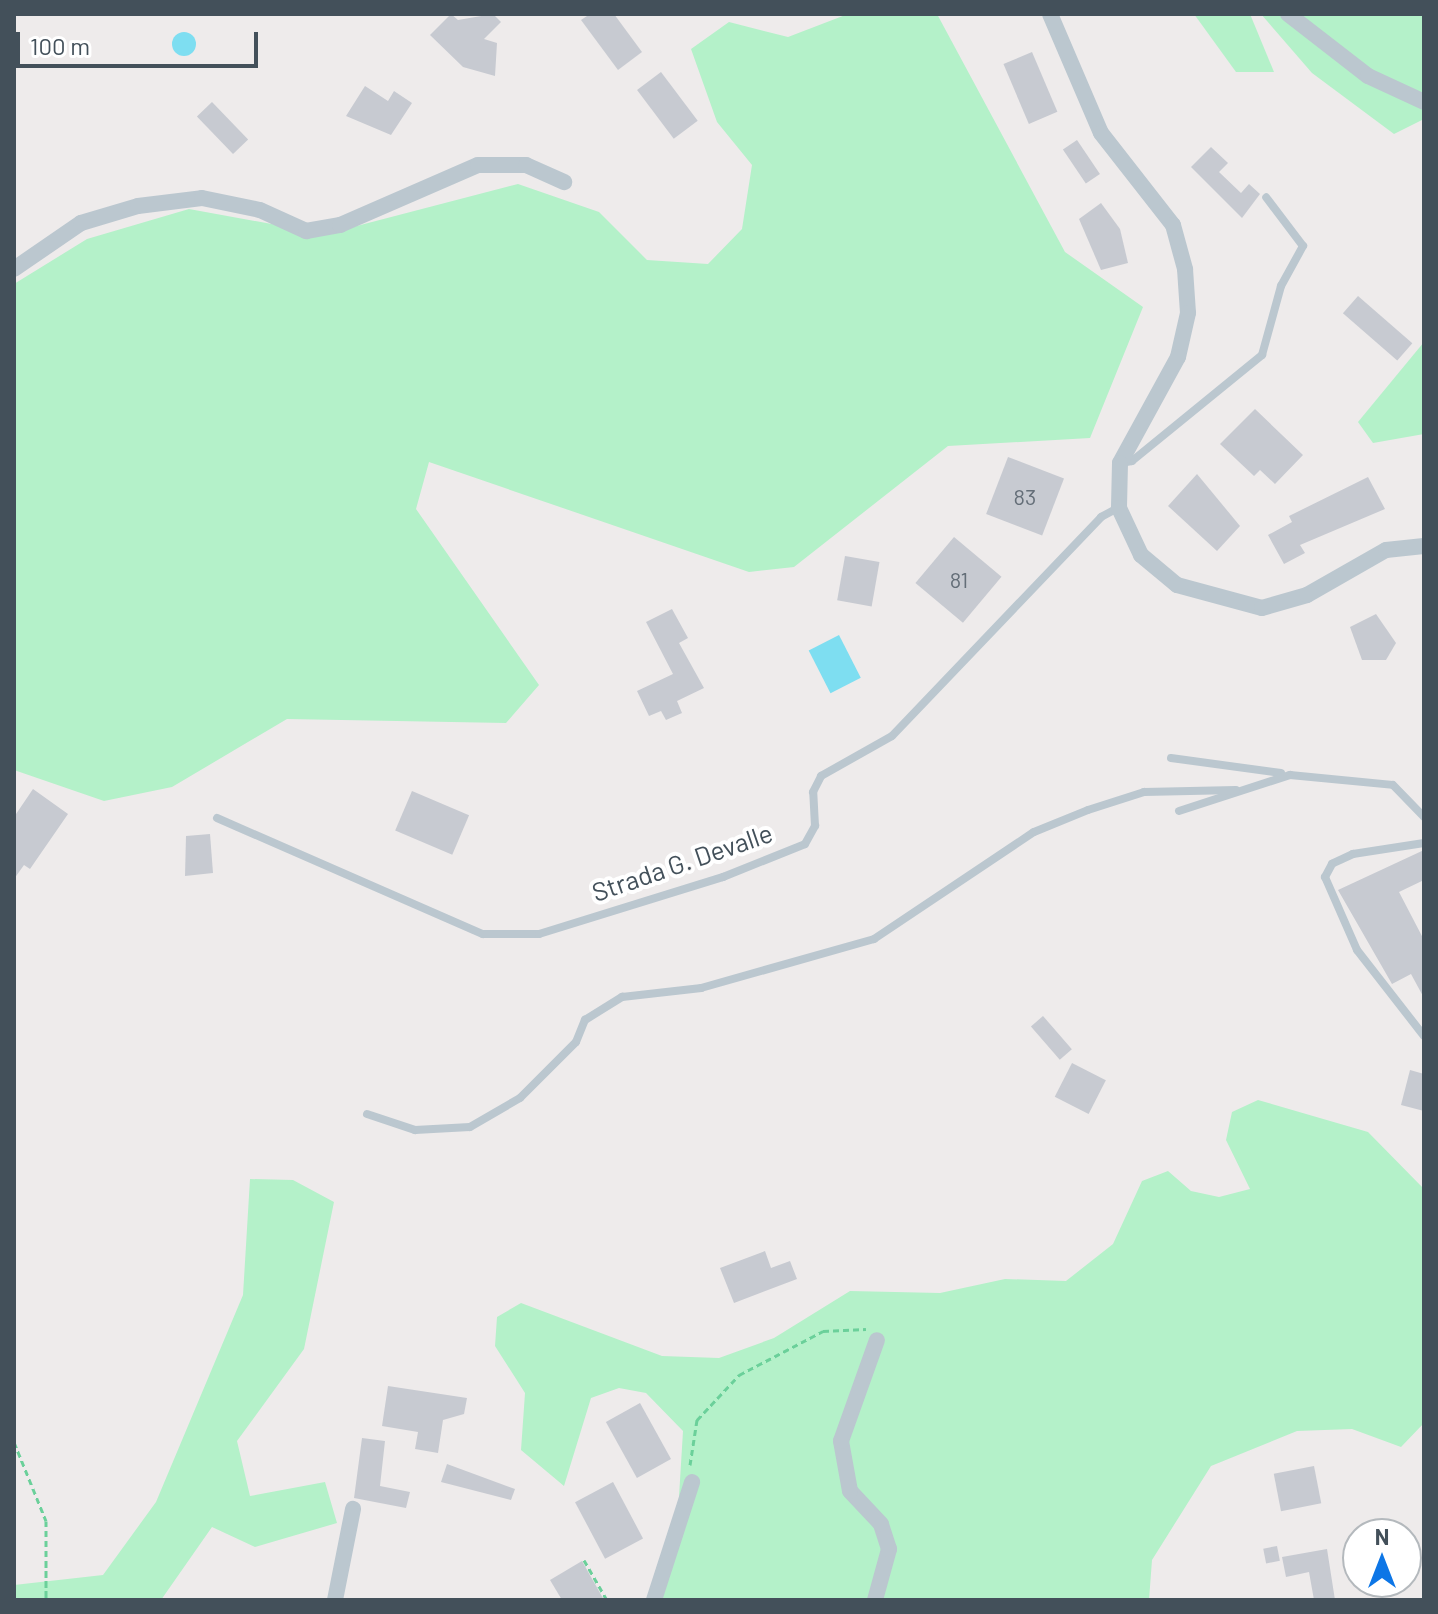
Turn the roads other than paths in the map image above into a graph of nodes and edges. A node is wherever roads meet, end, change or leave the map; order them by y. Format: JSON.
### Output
{"nodes":[{"id":1,"x":1050,"y":14,"type":"edge"},
{"id":2,"x":1288,"y":14,"type":"edge"},
{"id":3,"x":1424,"y":102,"type":"edge"},
{"id":4,"x":564,"y":182,"type":"dead end"},
{"id":5,"x":1266,"y":197,"type":"dead end"},
{"id":6,"x":14,"y":269,"type":"edge"},
{"id":7,"x":1120,"y":463,"type":"junction"},
{"id":8,"x":1119,"y":508,"type":"junction"},
{"id":9,"x":1424,"y":546,"type":"edge"},
{"id":10,"x":1171,"y":758,"type":"dead end"},
{"id":11,"x":1290,"y":775,"type":"junction"},
{"id":12,"x":1236,"y":790,"type":"junction"},
{"id":13,"x":1179,"y":811,"type":"dead end"},
{"id":14,"x":1424,"y":817,"type":"edge"},
{"id":15,"x":217,"y":818,"type":"dead end"},
{"id":16,"x":1424,"y":843,"type":"edge"},
{"id":17,"x":1424,"y":1036,"type":"edge"},
{"id":18,"x":367,"y":1114,"type":"dead end"},
{"id":19,"x":877,"y":1340,"type":"road end"},
{"id":20,"x":692,"y":1482,"type":"road end"},
{"id":21,"x":353,"y":1509,"type":"dead end"},
{"id":22,"x":335,"y":1600,"type":"edge"},
{"id":23,"x":654,"y":1600,"type":"edge"},
{"id":24,"x":875,"y":1600,"type":"edge"}],
"edges":[{"from":1,"to":7,"type":"street"},
{"from":2,"to":3,"type":"street"},
{"from":4,"to":6,"type":"street"},
{"from":5,"to":7,"type":"lane"},
{"from":7,"to":8,"type":"street"},
{"from":8,"to":9,"type":"street"},
{"from":8,"to":15,"type":"lane","name":"Strada G. Devalle"},
{"from":10,"to":11,"type":"lane"},
{"from":11,"to":12,"type":"lane"},
{"from":11,"to":14,"type":"lane"},
{"from":12,"to":13,"type":"lane"},
{"from":12,"to":18,"type":"lane"},
{"from":16,"to":17,"type":"lane"},
{"from":19,"to":24,"type":"street"},
{"from":20,"to":23,"type":"street"},
{"from":21,"to":22,"type":"street"}]}
